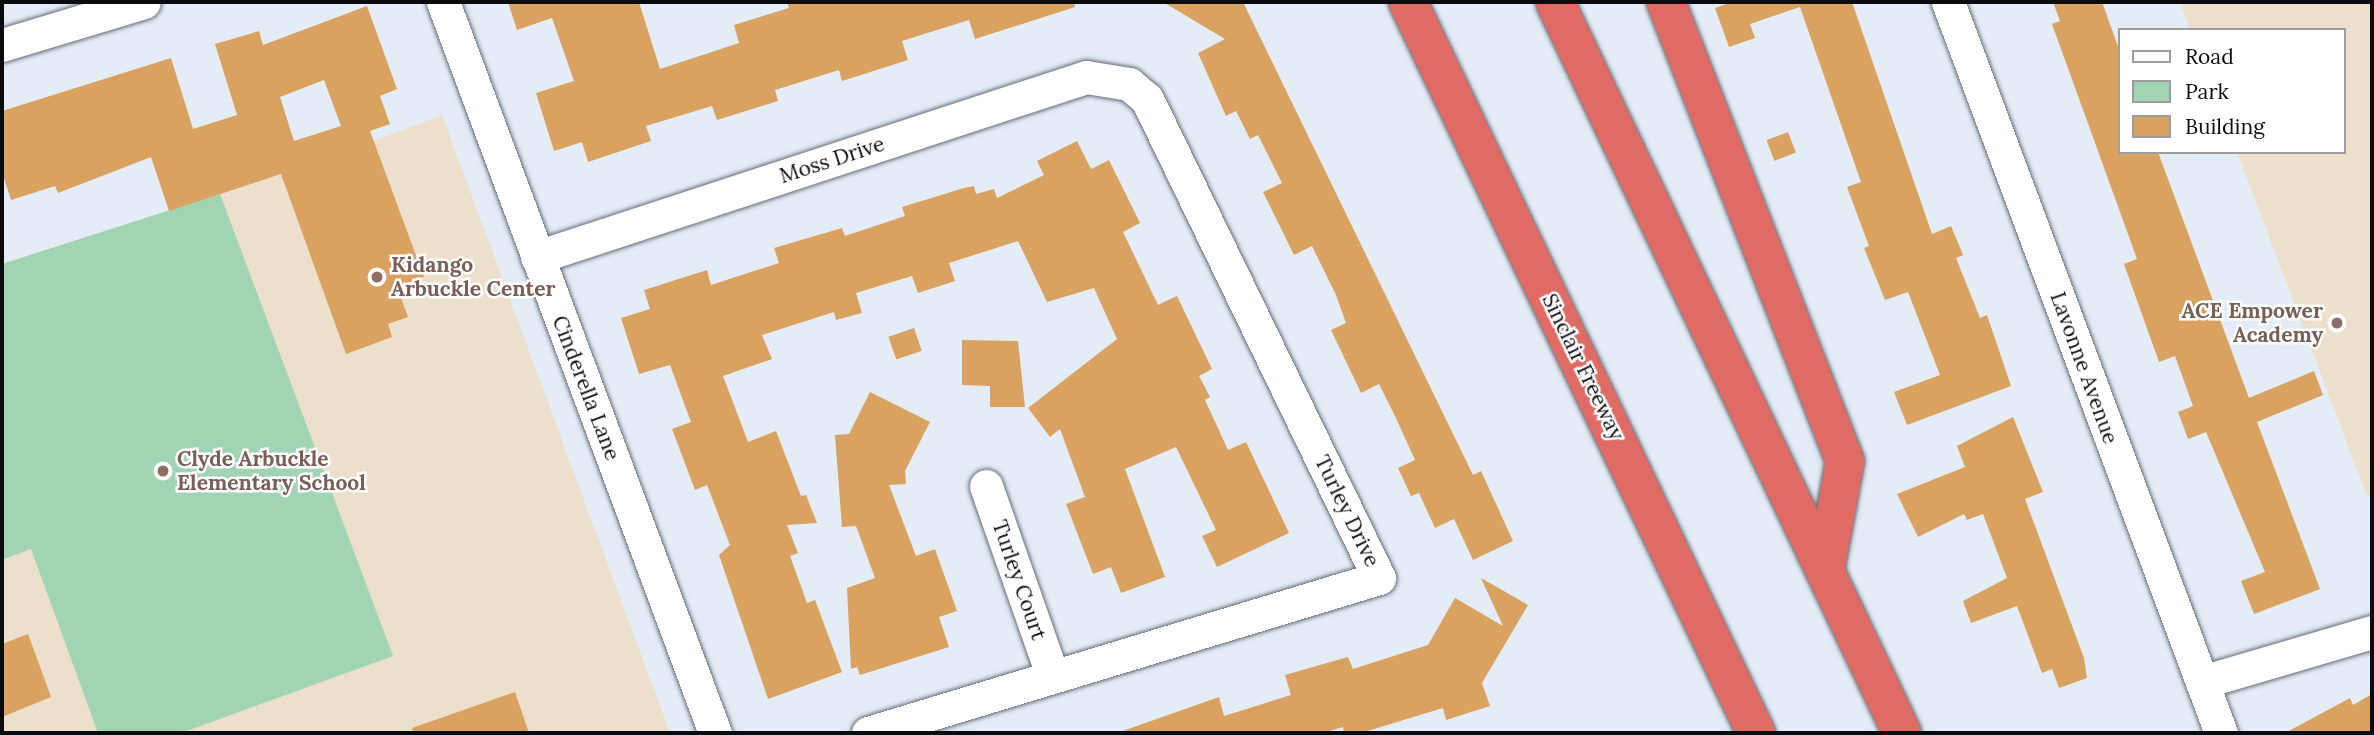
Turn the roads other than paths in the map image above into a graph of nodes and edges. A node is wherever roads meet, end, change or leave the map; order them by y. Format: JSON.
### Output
{"nodes":[{"id":1,"x":443,"y":2,"type":"edge"},
{"id":2,"x":1408,"y":2,"type":"edge"},
{"id":3,"x":1555,"y":2,"type":"edge"},
{"id":4,"x":1666,"y":2,"type":"edge"},
{"id":5,"x":1948,"y":2,"type":"edge"},
{"id":6,"x":128,"y":4,"type":"edge"},
{"id":7,"x":2,"y":45,"type":"edge"},
{"id":8,"x":1129,"y":84,"type":"joint"},
{"id":9,"x":537,"y":257,"type":"junction"},
{"id":10,"x":986,"y":486,"type":"dead end"},
{"id":11,"x":1826,"y":566,"type":"junction"},
{"id":12,"x":2372,"y":632,"type":"edge"},
{"id":13,"x":1052,"y":674,"type":"junction"},
{"id":14,"x":2202,"y":682,"type":"junction"},
{"id":15,"x":715,"y":733,"type":"edge"},
{"id":16,"x":868,"y":733,"type":"edge"},
{"id":17,"x":1756,"y":733,"type":"edge"},
{"id":18,"x":1902,"y":733,"type":"edge"},
{"id":19,"x":2221,"y":733,"type":"edge"}],
"edges":[{"from":1,"to":9,"type":"street","name":"Cinderella Lane"},
{"from":2,"to":17,"type":"highway","name":"Sinclair Freeway"},
{"from":3,"to":11,"type":"highway"},
{"from":4,"to":11,"type":"highway"},
{"from":5,"to":14,"type":"street","name":"Lavonne Avenue"},
{"from":6,"to":7,"type":"street"},
{"from":8,"to":9,"type":"street","name":"Moss Drive"},
{"from":8,"to":13,"type":"street","name":"Turley Drive"},
{"from":9,"to":15,"type":"street","name":"Cinderella Lane"},
{"from":10,"to":13,"type":"street","name":"Turley Court"},
{"from":11,"to":18,"type":"highway"},
{"from":12,"to":14,"type":"street"},
{"from":13,"to":16,"type":"street","name":"Turley Drive"},
{"from":14,"to":19,"type":"street","name":"Lavonne Avenue"}]}
